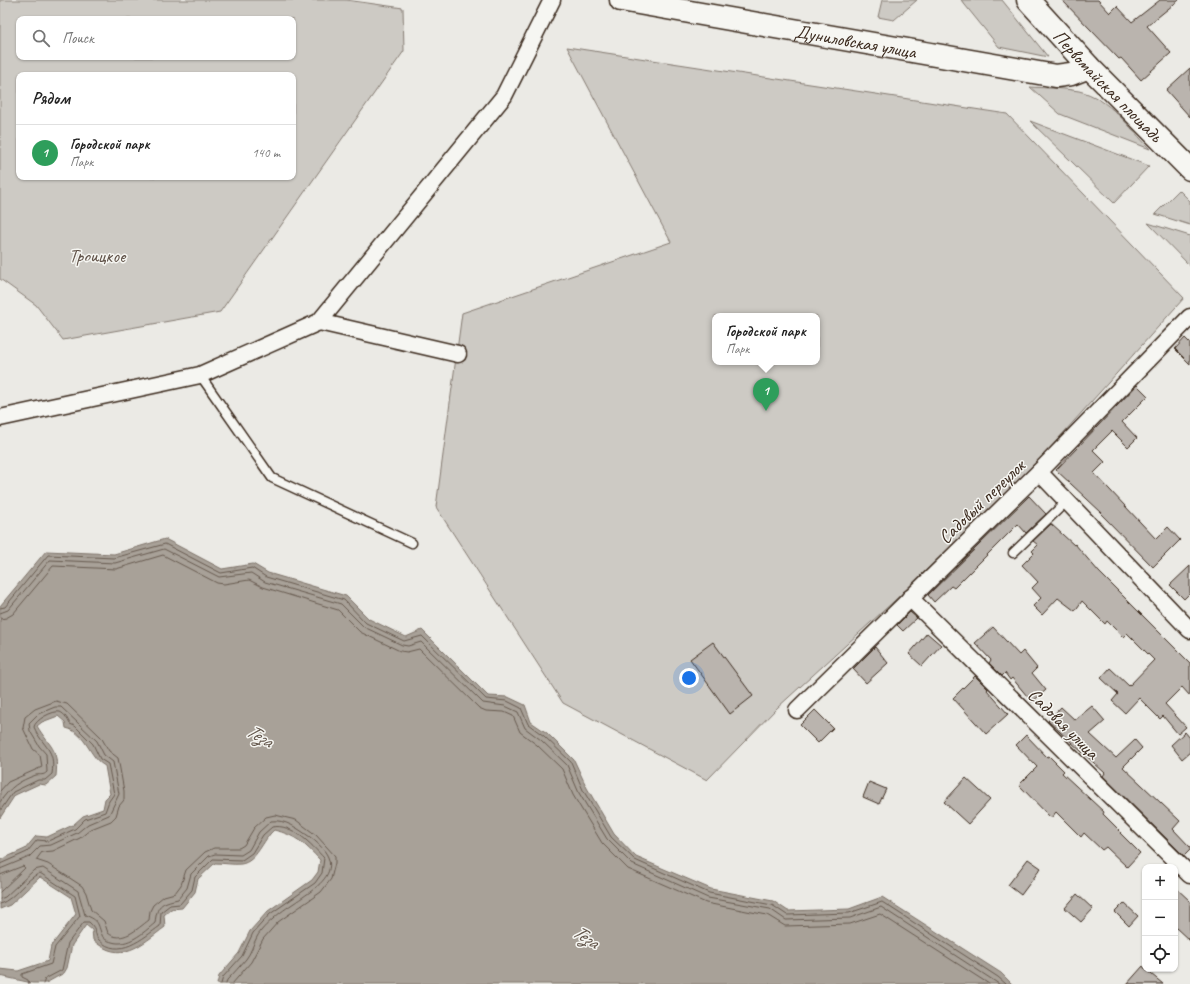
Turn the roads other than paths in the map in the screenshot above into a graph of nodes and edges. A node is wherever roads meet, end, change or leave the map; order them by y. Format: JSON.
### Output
{"nodes":[{"id":1,"x":552,"y":0,"type":"edge"},
{"id":2,"x":621,"y":0,"type":"edge"},
{"id":3,"x":1028,"y":0,"type":"edge"},
{"id":4,"x":1089,"y":67,"type":"junction"},
{"id":5,"x":1190,"y":169,"type":"edge"},
{"id":6,"x":1190,"y":317,"type":"edge"},
{"id":7,"x":318,"y":322,"type":"junction"},
{"id":8,"x":458,"y":354,"type":"dead end"},
{"id":9,"x":200,"y":375,"type":"junction"},
{"id":10,"x":0,"y":418,"type":"edge"},
{"id":11,"x":1039,"y":472,"type":"junction"},
{"id":12,"x":1067,"y":501,"type":"junction"},
{"id":13,"x":412,"y":542,"type":"dead end"},
{"id":14,"x":1013,"y":553,"type":"dead end"},
{"id":15,"x":910,"y":598,"type":"junction"},
{"id":16,"x":1190,"y":630,"type":"edge"},
{"id":17,"x":797,"y":710,"type":"dead end"},
{"id":18,"x":1190,"y":875,"type":"edge"}],
"edges":[{"from":1,"to":7,"type":"street"},
{"from":2,"to":4,"type":"main road","name":"Дуниловская улица"},
{"from":3,"to":4,"type":"main road","name":"Первомайская площадь"},
{"from":4,"to":5,"type":"main road","name":"Первомайская площадь"},
{"from":6,"to":11,"type":"street","name":"Садовый переулок"},
{"from":7,"to":8,"type":"street"},
{"from":7,"to":9,"type":"street"},
{"from":9,"to":10,"type":"street"},
{"from":9,"to":13,"type":"lane"},
{"from":11,"to":12,"type":"street"},
{"from":11,"to":15,"type":"street","name":"Садовый переулок"},
{"from":12,"to":14,"type":"lane"},
{"from":12,"to":16,"type":"street"},
{"from":15,"to":17,"type":"street","name":"Садовый переулок"},
{"from":15,"to":18,"type":"street","name":"Садовая улица"}]}
